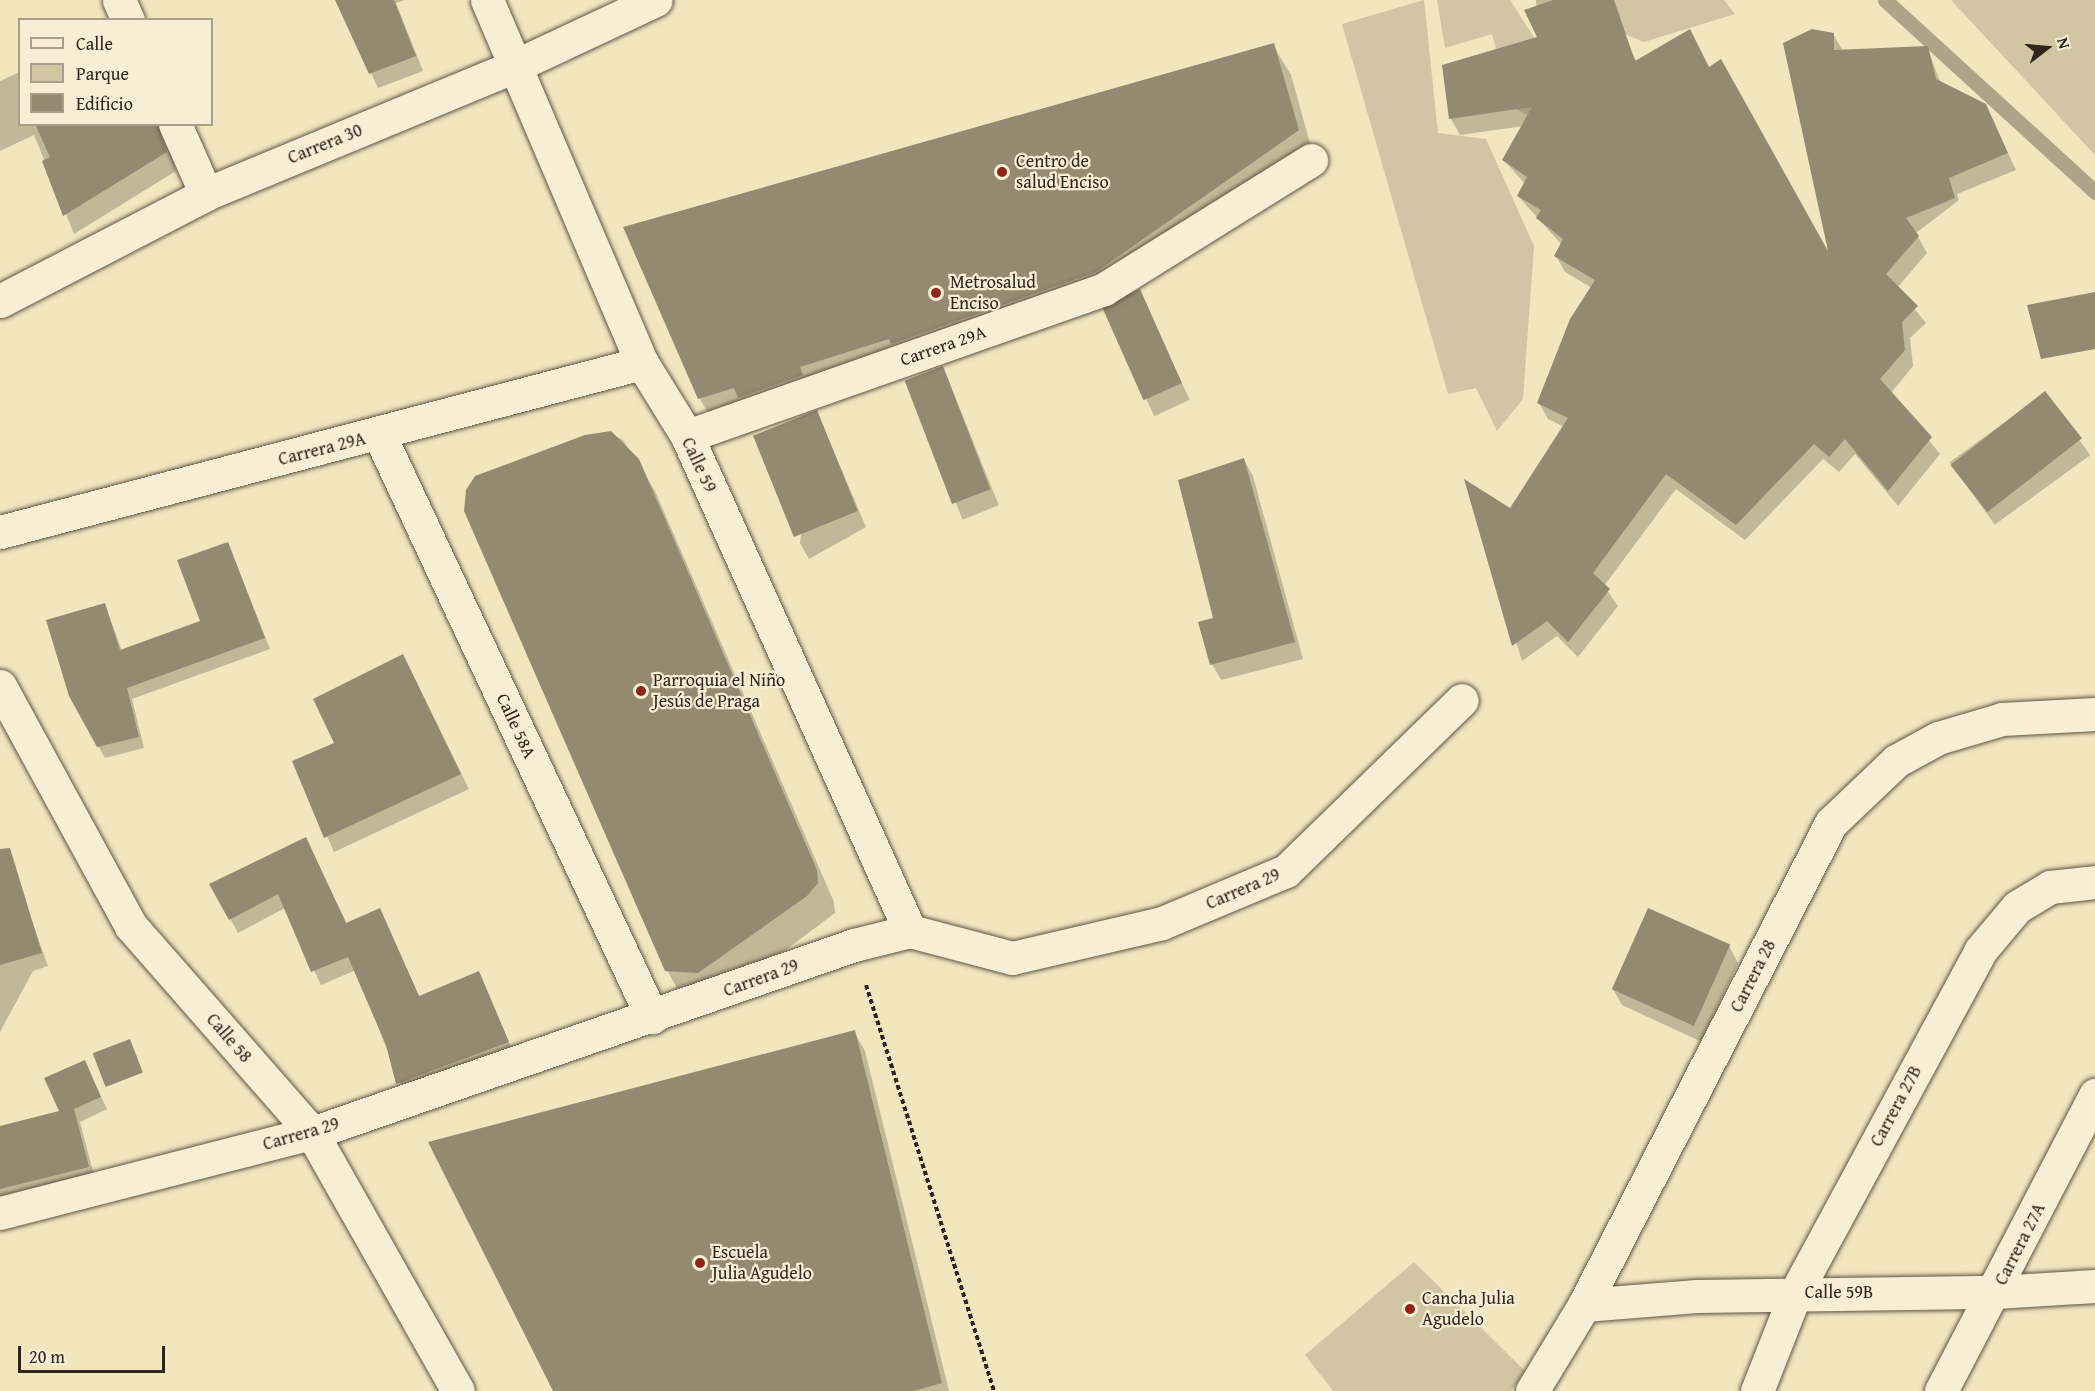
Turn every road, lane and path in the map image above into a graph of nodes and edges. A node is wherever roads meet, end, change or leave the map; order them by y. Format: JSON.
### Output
{"nodes":[{"id":1,"x":119,"y":0,"type":"edge"},
{"id":2,"x":487,"y":0,"type":"edge"},
{"id":3,"x":656,"y":0,"type":"edge"},
{"id":4,"x":127,"y":18,"type":"edge"},
{"id":5,"x":517,"y":65,"type":"junction"},
{"id":6,"x":176,"y":126,"type":"edge"},
{"id":7,"x":1311,"y":159,"type":"dead end"},
{"id":8,"x":206,"y":194,"type":"junction"},
{"id":9,"x":0,"y":301,"type":"edge"},
{"id":10,"x":642,"y":363,"type":"junction"},
{"id":11,"x":379,"y":434,"type":"junction"},
{"id":12,"x":687,"y":436,"type":"junction"},
{"id":13,"x":0,"y":532,"type":"edge"},
{"id":14,"x":0,"y":686,"type":"edge"},
{"id":15,"x":1462,"y":699,"type":"dead end"},
{"id":16,"x":2095,"y":714,"type":"edge"},
{"id":17,"x":2095,"y":882,"type":"edge"},
{"id":18,"x":910,"y":931,"type":"junction"},
{"id":19,"x":854,"y":945,"type":"junction"},
{"id":20,"x":652,"y":1017,"type":"junction"},
{"id":21,"x":2095,"y":1095,"type":"edge"},
{"id":22,"x":312,"y":1133,"type":"junction"},
{"id":23,"x":0,"y":1213,"type":"edge"},
{"id":24,"x":2095,"y":1286,"type":"edge"},
{"id":25,"x":1796,"y":1292,"type":"junction"},
{"id":26,"x":1996,"y":1293,"type":"junction"},
{"id":27,"x":1584,"y":1305,"type":"junction"},
{"id":28,"x":458,"y":1391,"type":"edge"},
{"id":29,"x":994,"y":1391,"type":"edge"},
{"id":30,"x":1532,"y":1391,"type":"edge"},
{"id":31,"x":1757,"y":1391,"type":"edge"},
{"id":32,"x":1941,"y":1391,"type":"edge"}],
"edges":[{"from":1,"to":4,"type":"street"},
{"from":2,"to":5,"type":"street","name":"Calle 59"},
{"from":3,"to":5,"type":"street","name":"Carrera 30"},
{"from":5,"to":8,"type":"street","name":"Carrera 30"},
{"from":5,"to":10,"type":"street","name":"Calle 59"},
{"from":6,"to":8,"type":"street"},
{"from":7,"to":12,"type":"street","name":"Carrera 29A"},
{"from":8,"to":9,"type":"street","name":"Carrera 30"},
{"from":10,"to":11,"type":"street","name":"Carrera 29A"},
{"from":10,"to":12,"type":"street","name":"Calle 59"},
{"from":11,"to":13,"type":"street","name":"Carrera 29A"},
{"from":11,"to":20,"type":"street","name":"Calle 58A"},
{"from":12,"to":18,"type":"street","name":"Calle 59"},
{"from":14,"to":22,"type":"street","name":"Calle 58"},
{"from":15,"to":18,"type":"street","name":"Carrera 29"},
{"from":16,"to":27,"type":"street","name":"Carrera 28"},
{"from":17,"to":25,"type":"street","name":"Carrera 27B"},
{"from":18,"to":19,"type":"street","name":"Carrera 29"},
{"from":19,"to":20,"type":"street","name":"Carrera 29"},
{"from":19,"to":29,"type":"path"},
{"from":20,"to":22,"type":"street","name":"Carrera 29"},
{"from":21,"to":26,"type":"street","name":"Carrera 27A"},
{"from":22,"to":23,"type":"street","name":"Carrera 29"},
{"from":22,"to":28,"type":"street","name":"Calle 58"},
{"from":24,"to":26,"type":"street","name":"Calle 59B"},
{"from":25,"to":26,"type":"street","name":"Calle 59B"},
{"from":25,"to":27,"type":"street","name":"Calle 59B"},
{"from":25,"to":31,"type":"street","name":"Carrera 27B"},
{"from":26,"to":32,"type":"street","name":"Carrera 27A"},
{"from":27,"to":30,"type":"street","name":"Carrera 28"}]}
